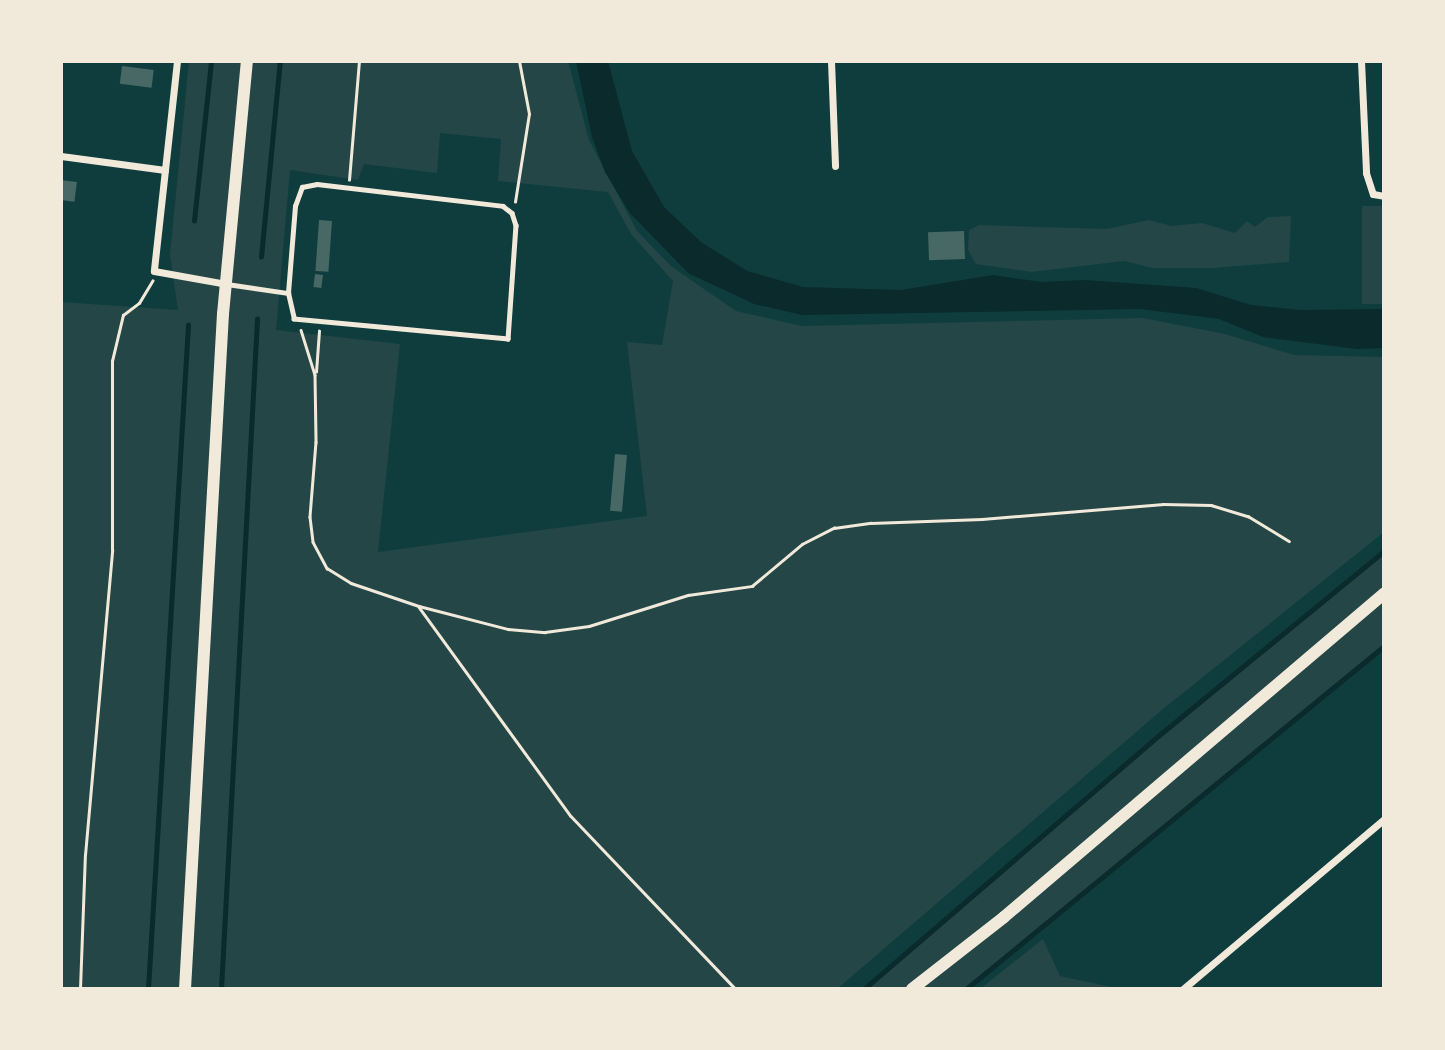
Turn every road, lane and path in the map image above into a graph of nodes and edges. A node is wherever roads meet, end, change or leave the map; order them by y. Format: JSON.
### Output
{"nodes":[{"id":1,"x":177,"y":61,"type":"edge"},
{"id":2,"x":247,"y":61,"type":"edge"},
{"id":3,"x":359,"y":61,"type":"edge"},
{"id":4,"x":519,"y":61,"type":"edge"},
{"id":5,"x":831,"y":61,"type":"edge"},
{"id":6,"x":1361,"y":61,"type":"edge"},
{"id":7,"x":61,"y":156,"type":"edge"},
{"id":8,"x":835,"y":166,"type":"dead end"},
{"id":9,"x":165,"y":170,"type":"junction"},
{"id":10,"x":349,"y":187,"type":"junction"},
{"id":11,"x":1384,"y":197,"type":"edge"},
{"id":12,"x":512,"y":213,"type":"junction"},
{"id":13,"x":154,"y":271,"type":"junction"},
{"id":14,"x":226,"y":284,"type":"junction"},
{"id":15,"x":288,"y":293,"type":"junction"},
{"id":16,"x":293,"y":319,"type":"junction"},
{"id":17,"x":310,"y":320,"type":"junction"},
{"id":18,"x":315,"y":375,"type":"junction"},
{"id":19,"x":1289,"y":541,"type":"dead end"},
{"id":20,"x":1384,"y":594,"type":"edge"},
{"id":21,"x":419,"y":606,"type":"junction"},
{"id":22,"x":1384,"y":819,"type":"edge"},
{"id":23,"x":943,"y":967,"type":"junction"},
{"id":24,"x":80,"y":989,"type":"edge"},
{"id":25,"x":185,"y":989,"type":"edge"},
{"id":26,"x":736,"y":989,"type":"edge"},
{"id":27,"x":912,"y":989,"type":"edge"},
{"id":28,"x":926,"y":989,"type":"edge"},
{"id":29,"x":1183,"y":989,"type":"edge"}],
"edges":[{"from":1,"to":9,"type":"street"},
{"from":2,"to":14,"type":"main road"},
{"from":3,"to":10,"type":"path"},
{"from":4,"to":12,"type":"path"},
{"from":5,"to":8,"type":"street"},
{"from":6,"to":11,"type":"street"},
{"from":7,"to":9,"type":"street"},
{"from":9,"to":13,"type":"street"},
{"from":10,"to":12,"type":"lane"},
{"from":10,"to":15,"type":"lane"},
{"from":12,"to":17,"type":"lane"},
{"from":13,"to":14,"type":"street"},
{"from":13,"to":24,"type":"path"},
{"from":14,"to":15,"type":"lane"},
{"from":14,"to":25,"type":"main road"},
{"from":15,"to":16,"type":"lane"},
{"from":16,"to":17,"type":"lane"},
{"from":16,"to":18,"type":"path"},
{"from":17,"to":18,"type":"path"},
{"from":18,"to":21,"type":"path"},
{"from":19,"to":21,"type":"path"},
{"from":20,"to":23,"type":"main road"},
{"from":21,"to":26,"type":"path"},
{"from":22,"to":29,"type":"street"},
{"from":23,"to":27,"type":"main road"},
{"from":23,"to":28,"type":"main road"}]}
